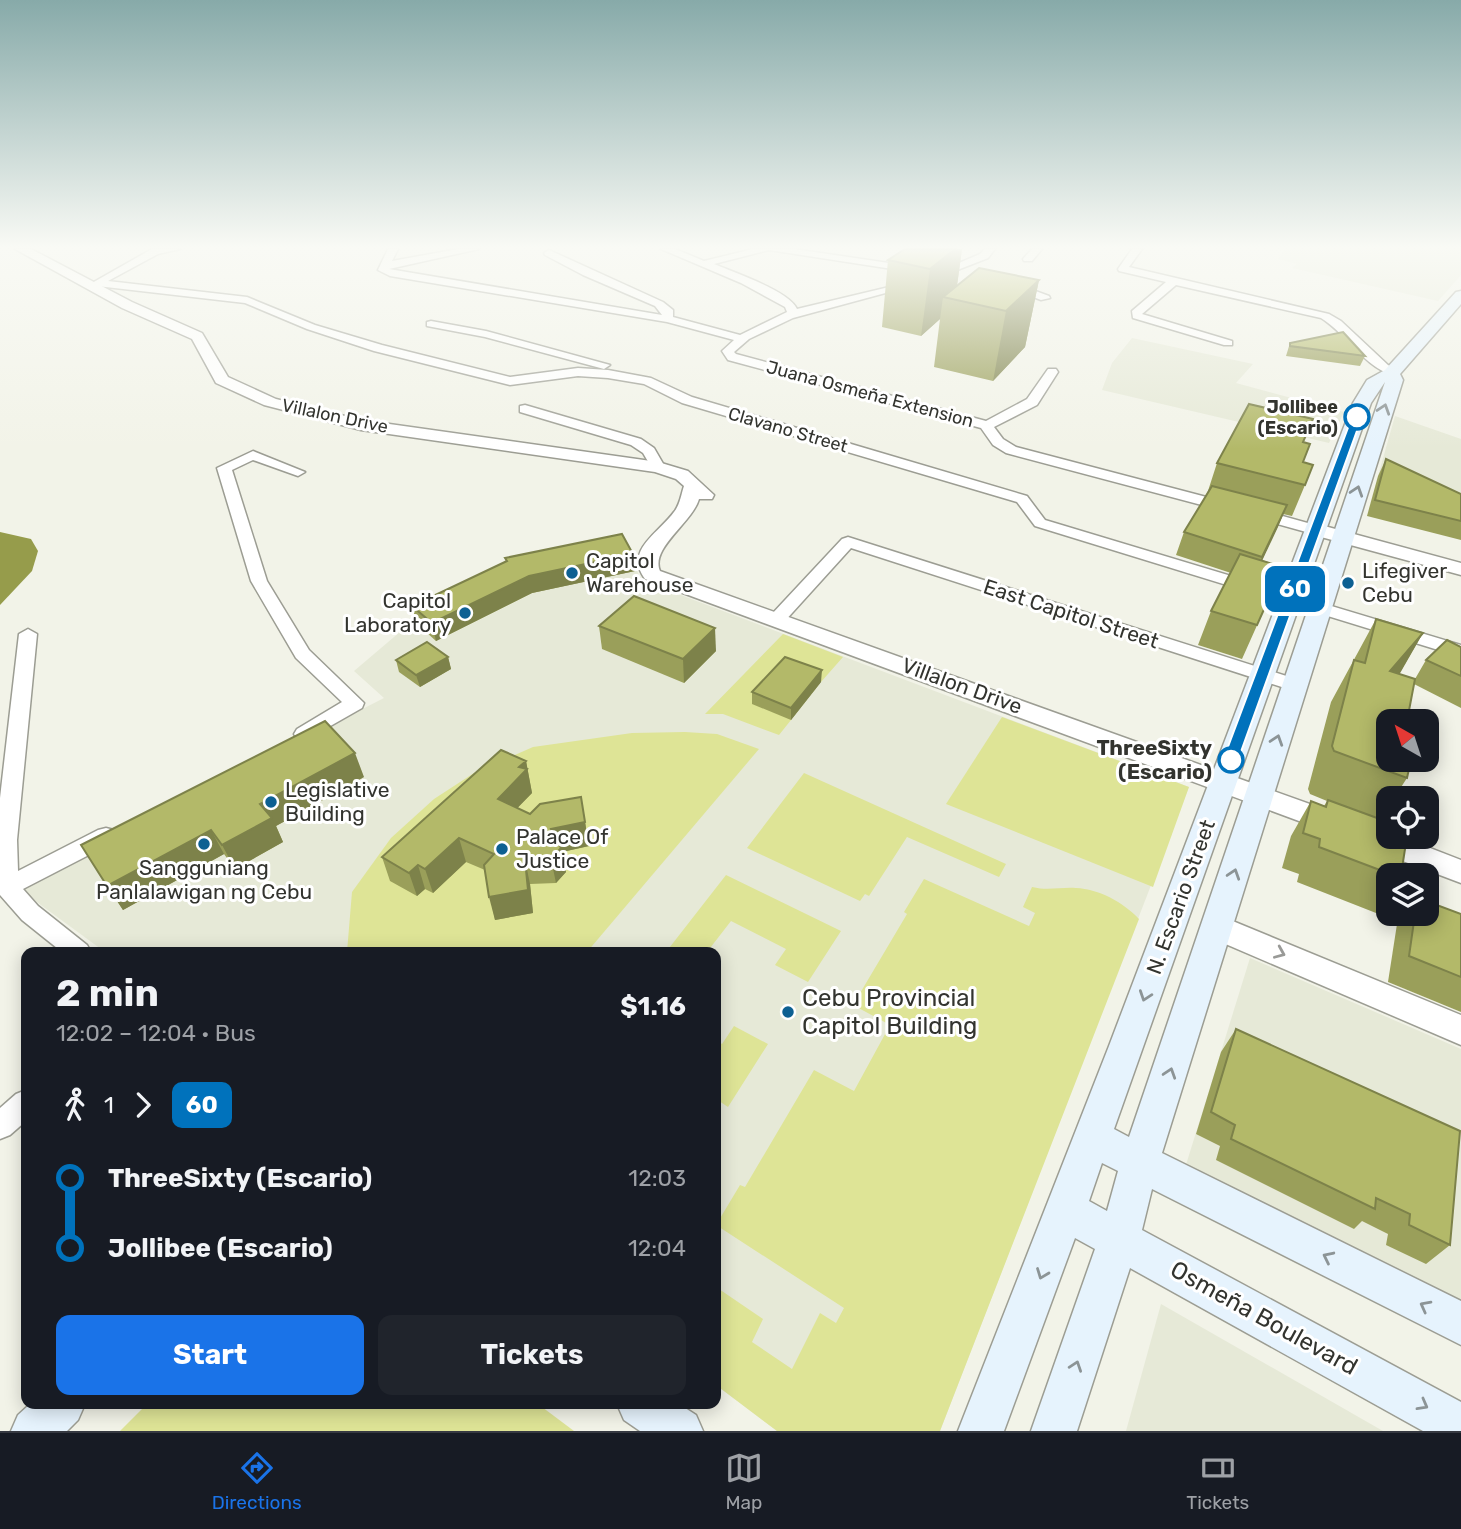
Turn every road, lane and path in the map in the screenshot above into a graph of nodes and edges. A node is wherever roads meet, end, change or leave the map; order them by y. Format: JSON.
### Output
{"nodes":[{"id":1,"x":157,"y":316,"type":"edge"},
{"id":2,"x":284,"y":316,"type":"edge"},
{"id":3,"x":648,"y":316,"type":"edge"},
{"id":4,"x":668,"y":316,"type":"edge"},
{"id":5,"x":788,"y":316,"type":"edge"},
{"id":6,"x":1137,"y":316,"type":"edge"},
{"id":7,"x":1320,"y":316,"type":"edge"},
{"id":8,"x":1443,"y":316,"type":"edge"},
{"id":9,"x":668,"y":319,"type":"junction"},
{"id":10,"x":431,"y":324,"type":"dead end"},
{"id":11,"x":742,"y":339,"type":"junction"},
{"id":12,"x":1228,"y":343,"type":"dead end"},
{"id":13,"x":1052,"y":372,"type":"dead end"},
{"id":14,"x":1392,"y":373,"type":"junction"},
{"id":15,"x":629,"y":377,"type":"junction"},
{"id":16,"x":525,"y":409,"type":"dead end"},
{"id":17,"x":986,"y":425,"type":"junction"},
{"id":18,"x":658,"y":467,"type":"junction"},
{"id":19,"x":298,"y":472,"type":"dead end"},
{"id":20,"x":1317,"y":530,"type":"junction"},
{"id":21,"x":1342,"y":537,"type":"junction"},
{"id":22,"x":1461,"y":569,"type":"edge"},
{"id":23,"x":1290,"y":601,"type":"junction"},
{"id":24,"x":1319,"y":609,"type":"junction"},
{"id":25,"x":778,"y":619,"type":"junction"},
{"id":26,"x":28,"y":634,"type":"dead end"},
{"id":27,"x":1461,"y":651,"type":"edge"},
{"id":28,"x":1263,"y":675,"type":"junction"},
{"id":29,"x":1295,"y":685,"type":"junction"},
{"id":30,"x":287,"y":743,"type":"edge"},
{"id":31,"x":1223,"y":782,"type":"junction"},
{"id":32,"x":1259,"y":795,"type":"junction"},
{"id":33,"x":129,"y":824,"type":"edge"},
{"id":34,"x":1461,"y":872,"type":"edge"},
{"id":35,"x":7,"y":887,"type":"junction"},
{"id":36,"x":1218,"y":927,"type":"junction"},
{"id":37,"x":73,"y":947,"type":"edge"},
{"id":38,"x":1461,"y":1030,"type":"edge"},
{"id":39,"x":21,"y":1107,"type":"edge"},
{"id":40,"x":0,"y":1126,"type":"edge"},
{"id":41,"x":1094,"y":1139,"type":"junction"},
{"id":42,"x":1140,"y":1162,"type":"junction"},
{"id":43,"x":1067,"y":1211,"type":"junction"},
{"id":44,"x":1119,"y":1239,"type":"junction"},
{"id":45,"x":1461,"y":1324,"type":"edge"},
{"id":46,"x":57,"y":1409,"type":"edge"},
{"id":47,"x":647,"y":1409,"type":"edge"},
{"id":48,"x":1461,"y":1427,"type":"edge"},
{"id":49,"x":34,"y":1431,"type":"edge"},
{"id":50,"x":680,"y":1431,"type":"edge"},
{"id":51,"x":981,"y":1431,"type":"edge"},
{"id":52,"x":1054,"y":1431,"type":"edge"}],
"edges":[{"from":1,"to":18,"type":"street","name":"Villalon Drive"},
{"from":2,"to":15,"type":"street","name":"Clavano Street"},
{"from":3,"to":9,"type":"street"},
{"from":4,"to":9,"type":"street"},
{"from":5,"to":11,"type":"street"},
{"from":6,"to":12,"type":"street"},
{"from":7,"to":14,"type":"street"},
{"from":8,"to":14,"type":"main road","name":"N. Escario Street"},
{"from":9,"to":11,"type":"street"},
{"from":10,"to":15,"type":"street"},
{"from":11,"to":17,"type":"street","name":"Juana Osmeña Extension"},
{"from":13,"to":17,"type":"street"},
{"from":14,"to":20,"type":"main road","name":"N. Escario Street"},
{"from":21,"to":14,"type":"main road","name":"N. Escario Street","one_way":true},
{"from":15,"to":23,"type":"street","name":"Clavano Street"},
{"from":16,"to":18,"type":"street"},
{"from":17,"to":20,"type":"street","name":"Juana Osmeña Extension"},
{"from":18,"to":25,"type":"street","name":"Villalon Drive"},
{"from":19,"to":30,"type":"street"},
{"from":20,"to":21,"type":"street"},
{"from":20,"to":23,"type":"main road","name":"N. Escario Street"},
{"from":21,"to":22,"type":"street"},
{"from":21,"to":24,"type":"main road","name":"N. Escario Street"},
{"from":23,"to":24,"type":"street","name":"Clavano Street"},
{"from":23,"to":28,"type":"main road","name":"N. Escario Street"},
{"from":24,"to":27,"type":"street","name":"Clavano Street"},
{"from":24,"to":29,"type":"main road","name":"N. Escario Street"},
{"from":25,"to":28,"type":"street","name":"East Capitol Street"},
{"from":25,"to":31,"type":"street","name":"Villalon Drive"},
{"from":26,"to":35,"type":"street"},
{"from":28,"to":29,"type":"street","name":"East Capitol Street"},
{"from":28,"to":31,"type":"main road","name":"N. Escario Street"},
{"from":32,"to":29,"type":"main road","name":"N. Escario Street","one_way":true},
{"from":31,"to":32,"type":"street","name":"Villalon Drive"},
{"from":31,"to":41,"type":"main road","name":"N. Escario Street","one_way":true},
{"from":32,"to":34,"type":"street","name":"Villalon Drive"},
{"from":36,"to":32,"type":"main road","name":"N. Escario Street","one_way":true},
{"from":33,"to":35,"type":"street"},
{"from":35,"to":37,"type":"street"},
{"from":36,"to":38,"type":"street","one_way":true},
{"from":42,"to":36,"type":"main road","name":"N. Escario Street","one_way":true},
{"from":39,"to":40,"type":"street"},
{"from":41,"to":42,"type":"main road"},
{"from":41,"to":43,"type":"main road","name":"N. Escario Street"},
{"from":42,"to":44,"type":"main road","name":"N. Escario Street"},
{"from":45,"to":42,"type":"main road","one_way":true},
{"from":43,"to":44,"type":"main road","name":"Osmeña Boulevard"},
{"from":43,"to":51,"type":"main road","name":"N. Escario Street","one_way":true},
{"from":44,"to":48,"type":"main road","name":"Osmeña Boulevard","one_way":true},
{"from":52,"to":44,"type":"main road","name":"N. Escario Street","one_way":true},
{"from":46,"to":49,"type":"main road"},
{"from":47,"to":50,"type":"main road"}]}
